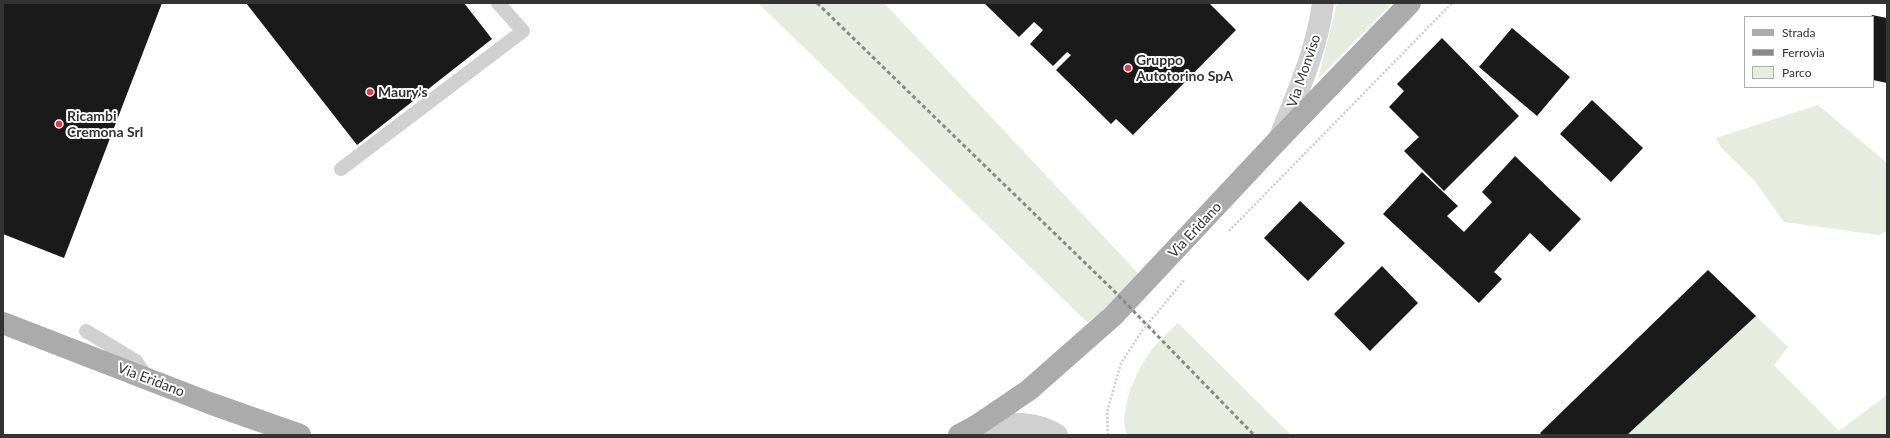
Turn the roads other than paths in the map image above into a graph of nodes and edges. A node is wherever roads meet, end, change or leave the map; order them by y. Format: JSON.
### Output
{"nodes":[{"id":1,"x":498,"y":3,"type":"edge"},
{"id":2,"x":1323,"y":3,"type":"edge"},
{"id":3,"x":1410,"y":3,"type":"edge"},
{"id":4,"x":1279,"y":138,"type":"junction"},
{"id":5,"x":341,"y":169,"type":"dead end"},
{"id":6,"x":3,"y":322,"type":"edge"},
{"id":7,"x":86,"y":331,"type":"dead end"},
{"id":8,"x":147,"y":378,"type":"junction"},
{"id":9,"x":968,"y":430,"type":"edge"},
{"id":10,"x":300,"y":435,"type":"edge"},
{"id":11,"x":1057,"y":435,"type":"edge"}],
"edges":[{"from":1,"to":5,"type":"lane"},
{"from":2,"to":4,"type":"street","name":"Via Monviso"},
{"from":3,"to":4,"type":"main road","name":"Via Eridano"},
{"from":4,"to":9,"type":"main road","name":"Via Eridano"},
{"from":6,"to":8,"type":"main road","name":"Via Eridano"},
{"from":7,"to":8,"type":"lane"},
{"from":8,"to":10,"type":"main road","name":"Via Eridano"},
{"from":9,"to":11,"type":"street"}]}
